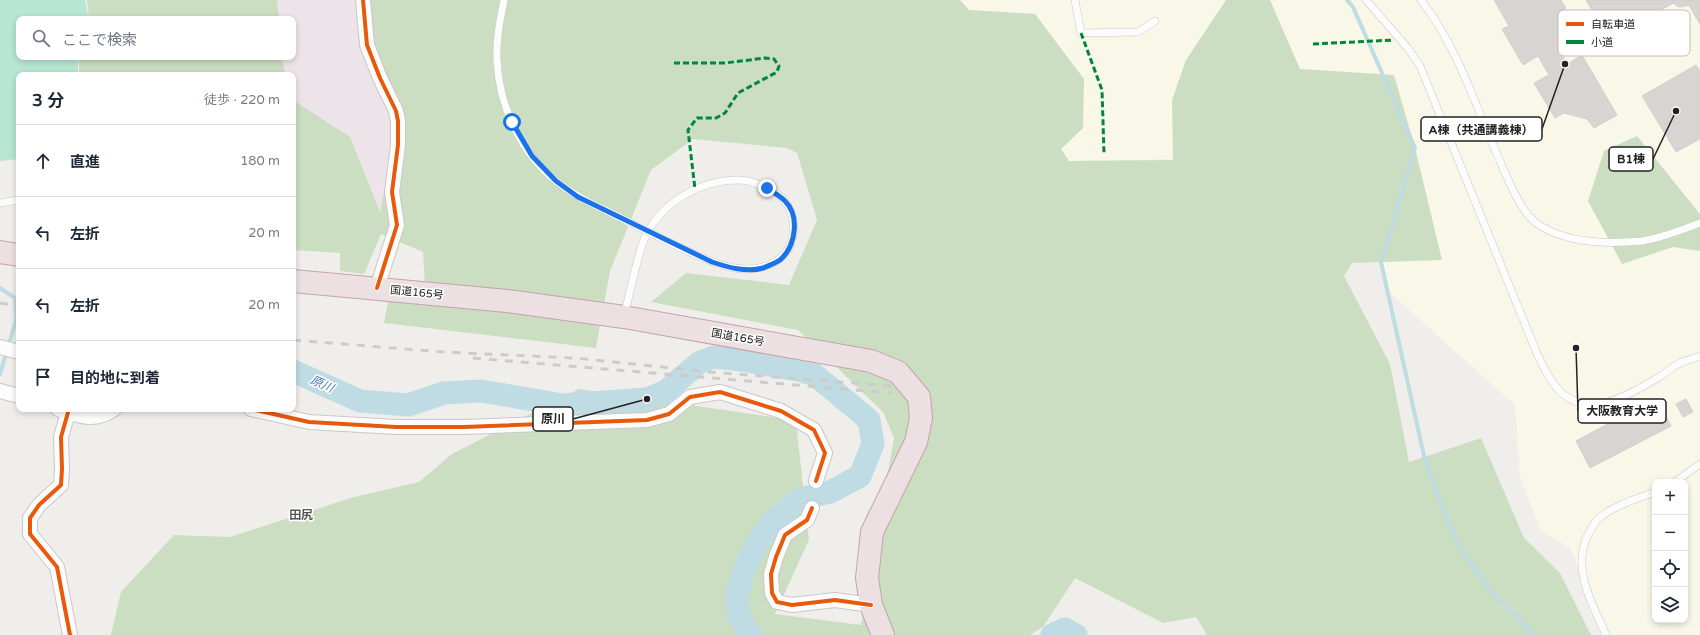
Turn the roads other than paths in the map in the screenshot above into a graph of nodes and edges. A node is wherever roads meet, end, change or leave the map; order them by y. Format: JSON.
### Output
{"nodes":[{"id":1,"x":363,"y":0,"type":"edge"},
{"id":2,"x":504,"y":0,"type":"edge"},
{"id":3,"x":1075,"y":0,"type":"edge"},
{"id":4,"x":1366,"y":0,"type":"edge"},
{"id":5,"x":1421,"y":0,"type":"edge"},
{"id":6,"x":1155,"y":21,"type":"dead end"},
{"id":7,"x":16,"y":200,"type":"edge"},
{"id":8,"x":0,"y":203,"type":"edge"},
{"id":9,"x":1700,"y":223,"type":"edge"},
{"id":10,"x":0,"y":252,"type":"edge"},
{"id":11,"x":16,"y":255,"type":"edge"},
{"id":12,"x":296,"y":281,"type":"edge"},
{"id":13,"x":376,"y":288,"type":"junction"},
{"id":14,"x":624,"y":317,"type":"junction"},
{"id":15,"x":0,"y":347,"type":"edge"},
{"id":16,"x":16,"y":351,"type":"edge"},
{"id":17,"x":1700,"y":356,"type":"edge"},
{"id":18,"x":0,"y":391,"type":"edge"},
{"id":19,"x":16,"y":395,"type":"edge"},
{"id":20,"x":65,"y":412,"type":"edge"},
{"id":21,"x":70,"y":412,"type":"edge"},
{"id":22,"x":109,"y":412,"type":"edge"},
{"id":23,"x":264,"y":412,"type":"edge"},
{"id":24,"x":1700,"y":464,"type":"edge"},
{"id":25,"x":1679,"y":479,"type":"edge"},
{"id":26,"x":816,"y":481,"type":"dead end"},
{"id":27,"x":1652,"y":493,"type":"edge"},
{"id":28,"x":812,"y":508,"type":"dead end"},
{"id":29,"x":871,"y":605,"type":"junction"},
{"id":30,"x":70,"y":635,"type":"edge"},
{"id":31,"x":883,"y":635,"type":"edge"},
{"id":32,"x":1606,"y":635,"type":"edge"}],
"edges":[{"from":1,"to":13,"type":"street"},
{"from":2,"to":14,"type":"lane","bridge":true},
{"from":3,"to":6,"type":"lane"},
{"from":4,"to":17,"type":"lane"},
{"from":5,"to":9,"type":"lane"},
{"from":7,"to":8,"type":"lane"},
{"from":10,"to":11,"type":"highway"},
{"from":12,"to":13,"type":"highway","name":"国道165号"},
{"from":13,"to":14,"type":"highway","name":"国道165号"},
{"from":14,"to":29,"type":"highway","name":"国道165号"},
{"from":15,"to":16,"type":"street"},
{"from":18,"to":19,"type":"street"},
{"from":20,"to":30,"type":"street"},
{"from":21,"to":22,"type":"street"},
{"from":23,"to":26,"type":"street"},
{"from":24,"to":25,"type":"lane"},
{"from":27,"to":32,"type":"lane"},
{"from":28,"to":29,"type":"street"},
{"from":29,"to":31,"type":"highway","name":"国道165号"}]}
